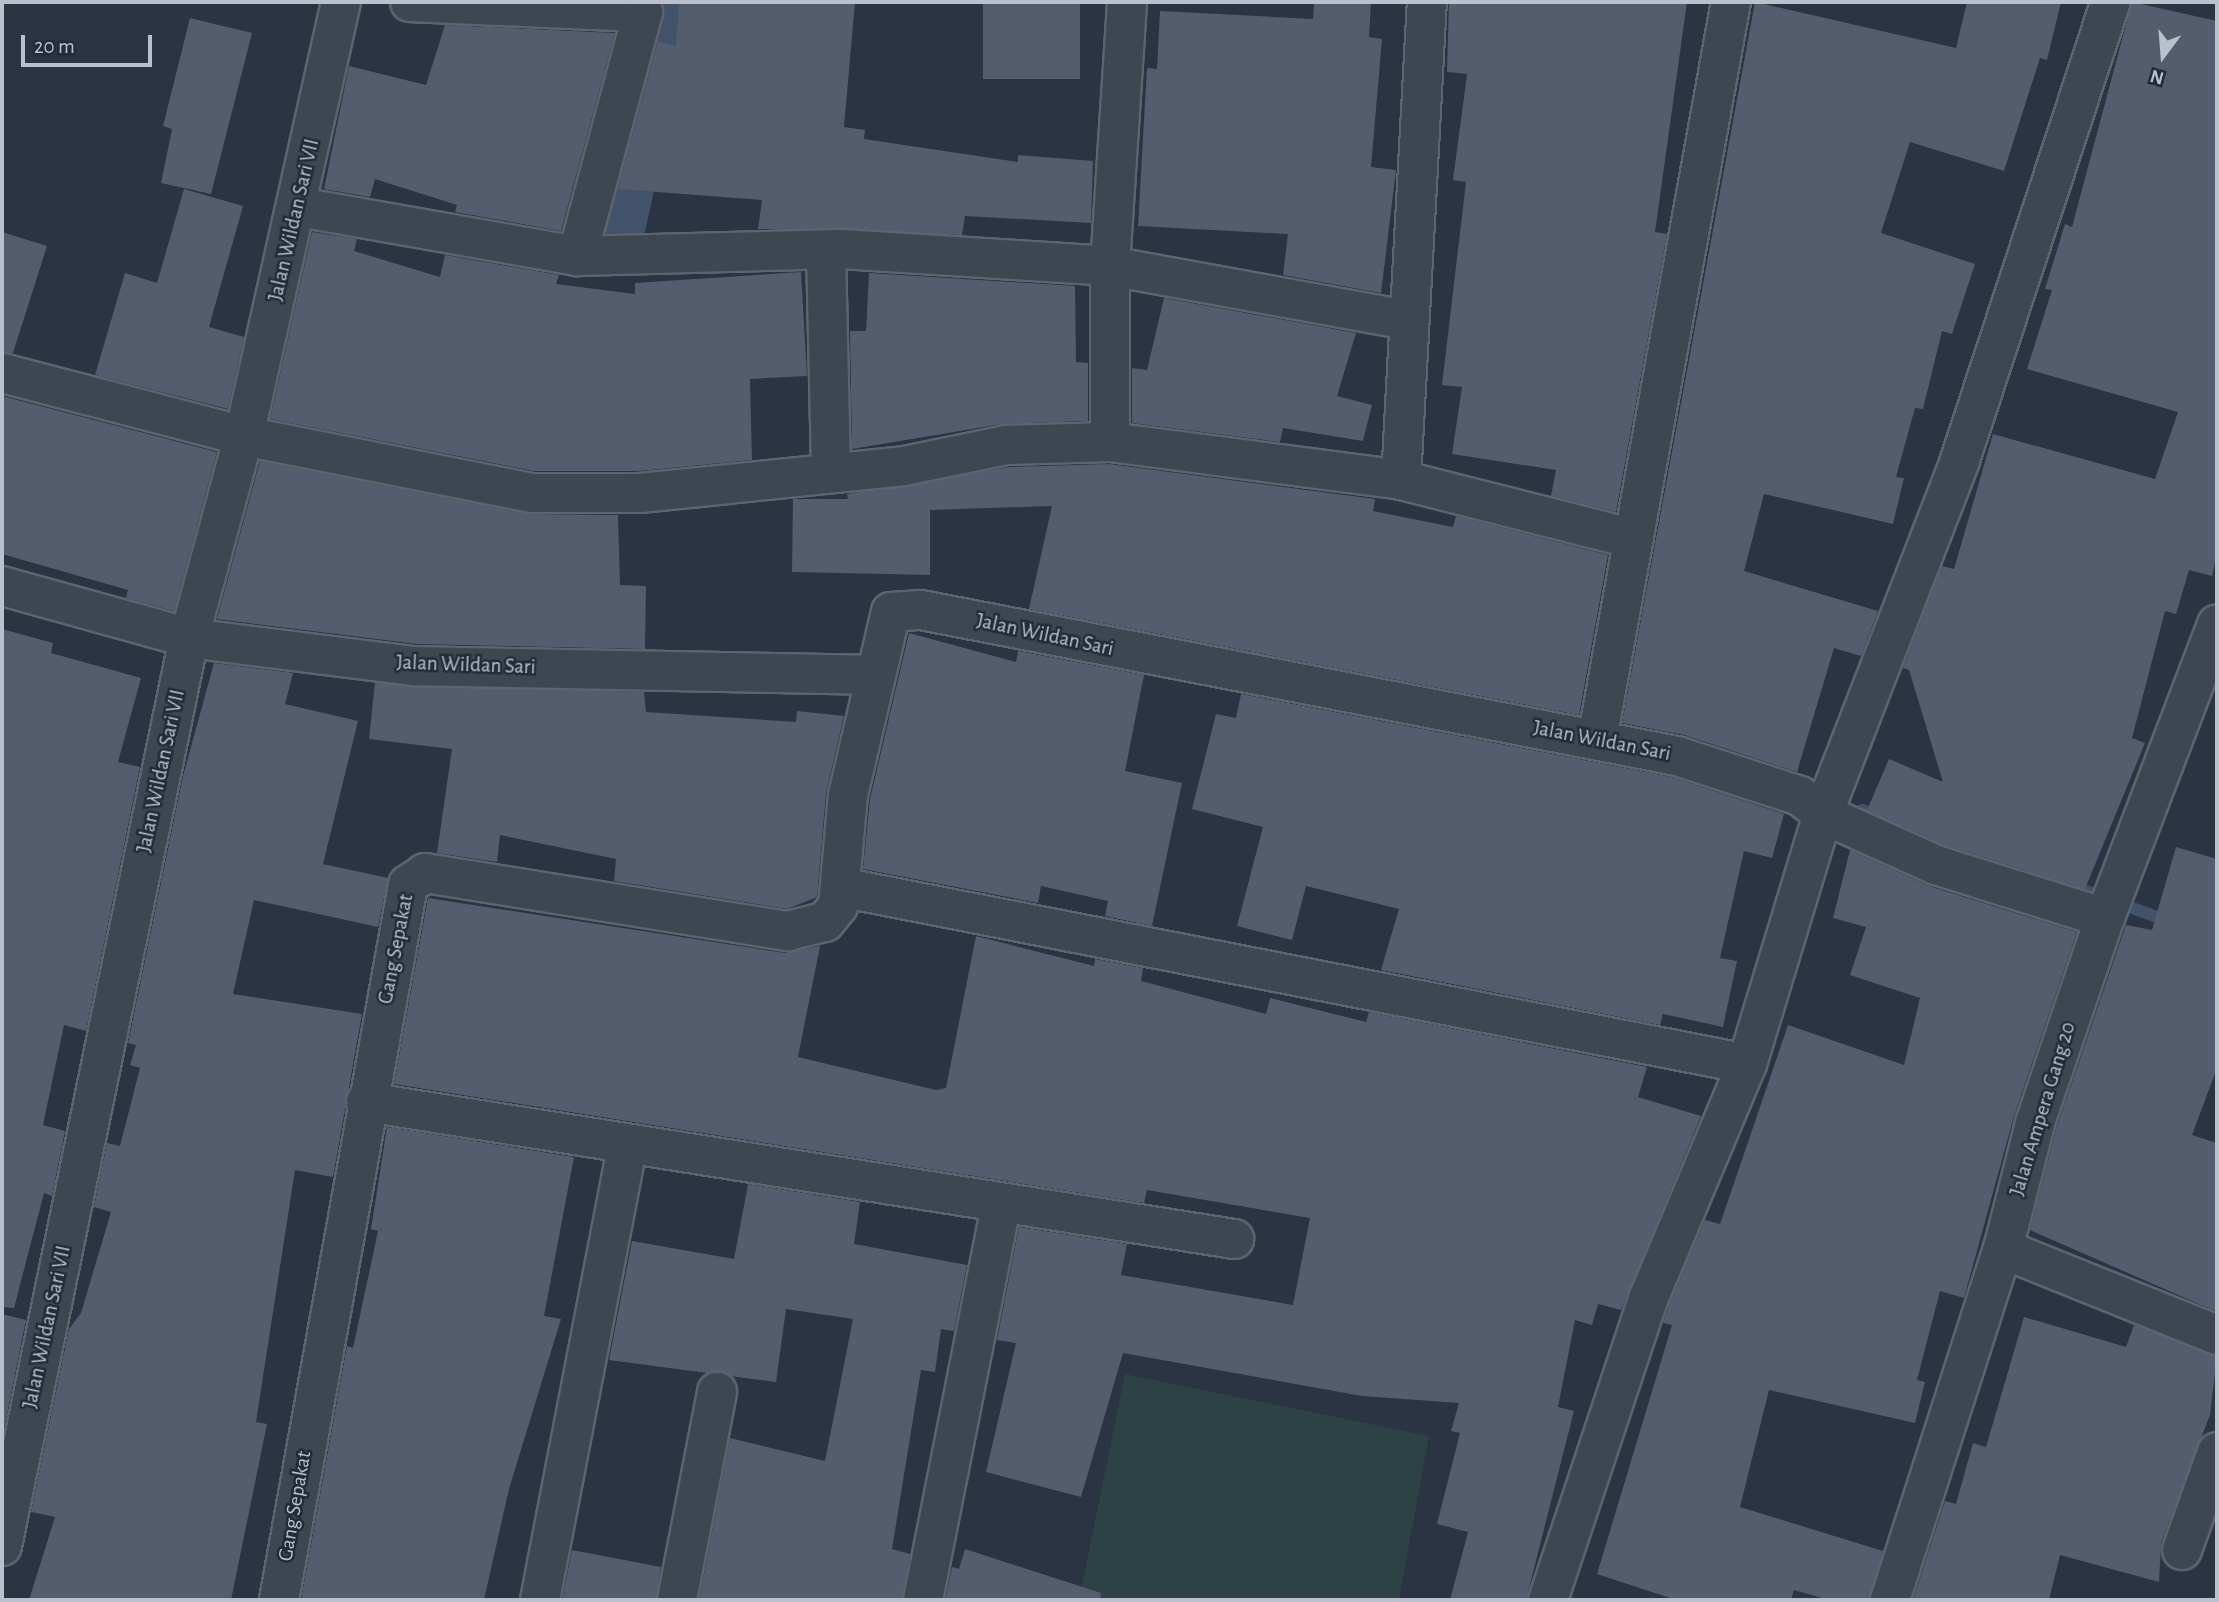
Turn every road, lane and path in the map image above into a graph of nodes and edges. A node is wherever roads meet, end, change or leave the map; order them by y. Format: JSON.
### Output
{"nodes":[{"id":1,"x":341,"y":2,"type":"edge"},
{"id":2,"x":410,"y":2,"type":"edge"},
{"id":3,"x":1127,"y":2,"type":"edge"},
{"id":4,"x":1427,"y":2,"type":"edge"},
{"id":5,"x":1731,"y":2,"type":"edge"},
{"id":6,"x":2111,"y":2,"type":"edge"},
{"id":7,"x":299,"y":206,"type":"junction"},
{"id":8,"x":826,"y":250,"type":"junction"},
{"id":9,"x":577,"y":256,"type":"junction"},
{"id":10,"x":1110,"y":266,"type":"junction"},
{"id":11,"x":1408,"y":320,"type":"junction"},
{"id":12,"x":2,"y":373,"type":"edge"},
{"id":13,"x":244,"y":436,"type":"junction"},
{"id":14,"x":1110,"y":442,"type":"junction"},
{"id":15,"x":831,"y":472,"type":"junction"},
{"id":16,"x":1401,"y":480,"type":"junction"},
{"id":17,"x":1634,"y":539,"type":"junction"},
{"id":18,"x":2,"y":586,"type":"edge"},
{"id":19,"x":2217,"y":624,"type":"edge"},
{"id":20,"x":189,"y":638,"type":"junction"},
{"id":21,"x":873,"y":676,"type":"junction"},
{"id":22,"x":1597,"y":740,"type":"junction"},
{"id":23,"x":1823,"y":814,"type":"junction"},
{"id":24,"x":840,"y":887,"type":"junction"},
{"id":25,"x":2109,"y":908,"type":"junction"},
{"id":26,"x":1747,"y":1064,"type":"junction"},
{"id":27,"x":366,"y":1102,"type":"junction"},
{"id":28,"x":628,"y":1144,"type":"junction"},
{"id":29,"x":1001,"y":1205,"type":"junction"},
{"id":30,"x":1234,"y":1238,"type":"dead end"},
{"id":31,"x":2003,"y":1249,"type":"junction"},
{"id":32,"x":2217,"y":1335,"type":"edge"},
{"id":33,"x":717,"y":1392,"type":"dead end"},
{"id":34,"x":2217,"y":1452,"type":"edge"},
{"id":35,"x":2,"y":1546,"type":"edge"},
{"id":36,"x":2182,"y":1550,"type":"dead end"},
{"id":37,"x":279,"y":1600,"type":"edge"},
{"id":38,"x":540,"y":1600,"type":"edge"},
{"id":39,"x":677,"y":1600,"type":"edge"},
{"id":40,"x":923,"y":1600,"type":"edge"},
{"id":41,"x":1548,"y":1600,"type":"edge"},
{"id":42,"x":1890,"y":1600,"type":"edge"}],
"edges":[{"from":1,"to":7,"type":"street","name":"Jalan Wildan Sari VII"},
{"from":2,"to":9,"type":"street"},
{"from":3,"to":10,"type":"street"},
{"from":4,"to":11,"type":"street"},
{"from":5,"to":17,"type":"street"},
{"from":6,"to":23,"type":"street"},
{"from":7,"to":9,"type":"street"},
{"from":7,"to":13,"type":"street","name":"Jalan Wildan Sari VII"},
{"from":8,"to":9,"type":"street"},
{"from":8,"to":10,"type":"street"},
{"from":8,"to":15,"type":"street"},
{"from":10,"to":11,"type":"street"},
{"from":10,"to":14,"type":"street"},
{"from":11,"to":16,"type":"street"},
{"from":12,"to":13,"type":"street"},
{"from":13,"to":15,"type":"street"},
{"from":13,"to":20,"type":"street","name":"Jalan Wildan Sari VII"},
{"from":14,"to":15,"type":"street"},
{"from":14,"to":16,"type":"street"},
{"from":16,"to":17,"type":"street"},
{"from":17,"to":22,"type":"street"},
{"from":18,"to":20,"type":"street","name":"Jalan Wildan Sari"},
{"from":19,"to":25,"type":"street","name":"Jalan Ampera Gang 20"},
{"from":20,"to":21,"type":"street","name":"Jalan Wildan Sari"},
{"from":20,"to":35,"type":"street","name":"Jalan Wildan Sari VII"},
{"from":21,"to":22,"type":"street","name":"Jalan Wildan Sari"},
{"from":21,"to":24,"type":"street","name":"Gang Sepakat"},
{"from":22,"to":23,"type":"street","name":"Jalan Wildan Sari"},
{"from":23,"to":25,"type":"street","name":"Jalan Wildan Sari"},
{"from":23,"to":26,"type":"street"},
{"from":24,"to":26,"type":"street"},
{"from":24,"to":27,"type":"street","name":"Gang Sepakat"},
{"from":25,"to":31,"type":"street","name":"Jalan Ampera Gang 20"},
{"from":26,"to":41,"type":"street"},
{"from":27,"to":28,"type":"street"},
{"from":27,"to":37,"type":"street","name":"Gang Sepakat"},
{"from":28,"to":29,"type":"street"},
{"from":28,"to":38,"type":"street"},
{"from":29,"to":30,"type":"street"},
{"from":29,"to":40,"type":"street"},
{"from":31,"to":32,"type":"street"},
{"from":31,"to":42,"type":"street","name":"Jalan Ampera Gang 20"},
{"from":33,"to":39,"type":"street"},
{"from":34,"to":36,"type":"street"}]}
